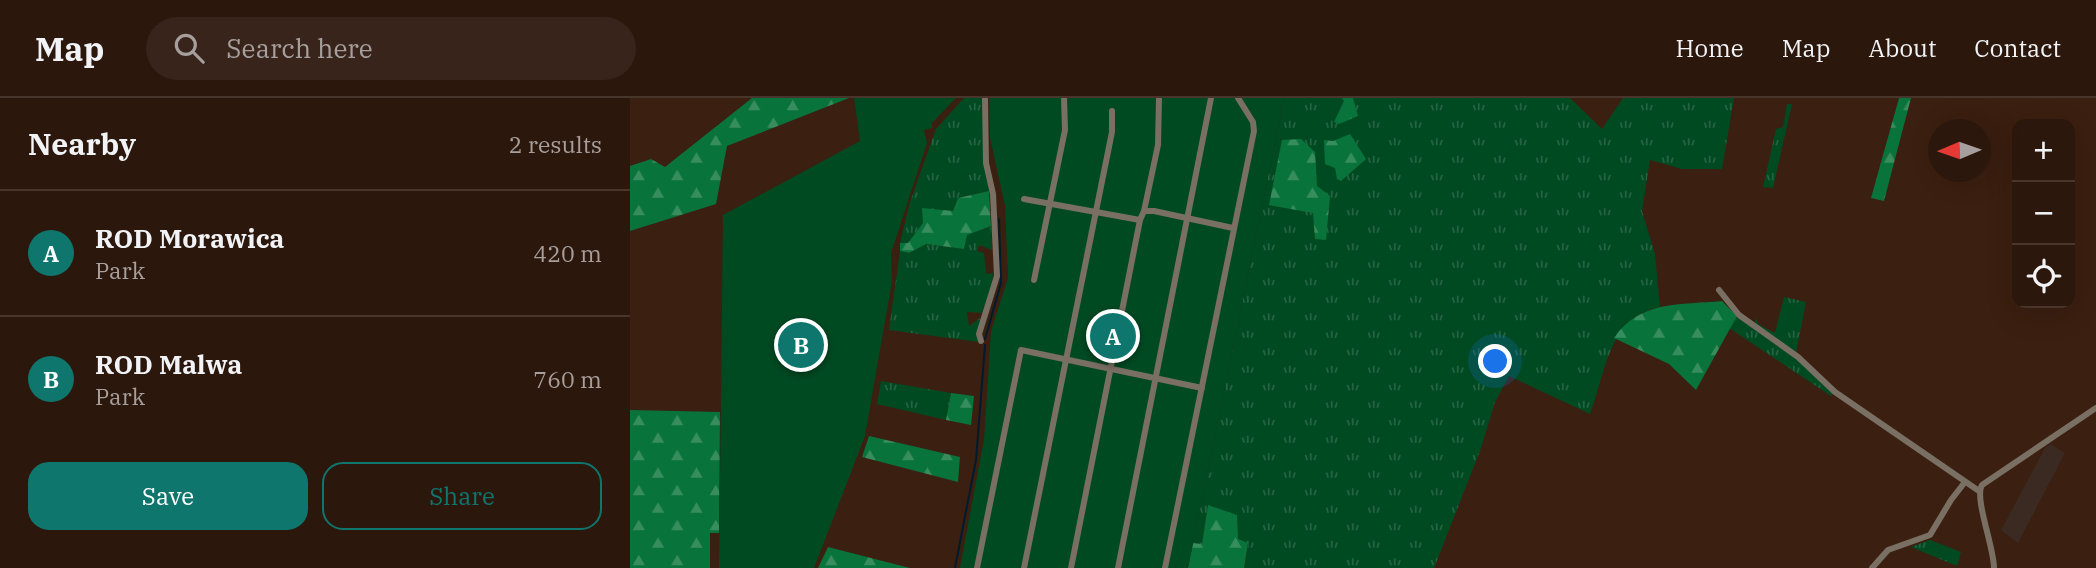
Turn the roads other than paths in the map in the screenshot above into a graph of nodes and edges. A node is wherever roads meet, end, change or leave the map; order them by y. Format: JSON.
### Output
{"nodes":[{"id":1,"x":985,"y":98,"type":"edge"},
{"id":2,"x":1064,"y":98,"type":"edge"},
{"id":3,"x":1159,"y":98,"type":"edge"},
{"id":4,"x":1211,"y":98,"type":"edge"},
{"id":5,"x":1238,"y":98,"type":"edge"},
{"id":6,"x":1112,"y":111,"type":"dead end"},
{"id":7,"x":1024,"y":199,"type":"dead end"},
{"id":8,"x":1050,"y":202,"type":"junction"},
{"id":9,"x":1095,"y":211,"type":"junction"},
{"id":10,"x":1144,"y":211,"type":"junction"},
{"id":11,"x":1189,"y":218,"type":"junction"},
{"id":12,"x":1140,"y":220,"type":"junction"},
{"id":13,"x":1233,"y":228,"type":"junction"},
{"id":14,"x":1034,"y":279,"type":"dead end"},
{"id":15,"x":1719,"y":290,"type":"dead end"},
{"id":16,"x":981,"y":341,"type":"dead end"},
{"id":17,"x":1065,"y":360,"type":"junction"},
{"id":18,"x":1110,"y":369,"type":"junction"},
{"id":19,"x":1157,"y":378,"type":"junction"},
{"id":20,"x":1202,"y":388,"type":"junction"},
{"id":21,"x":2096,"y":408,"type":"edge"},
{"id":22,"x":1965,"y":482,"type":"junction"},
{"id":23,"x":1979,"y":491,"type":"junction"},
{"id":24,"x":977,"y":568,"type":"edge"},
{"id":25,"x":1024,"y":568,"type":"edge"},
{"id":26,"x":1071,"y":568,"type":"edge"},
{"id":27,"x":1118,"y":568,"type":"edge"},
{"id":28,"x":1165,"y":568,"type":"edge"},
{"id":29,"x":1872,"y":568,"type":"edge"},
{"id":30,"x":1994,"y":568,"type":"edge"}],
"edges":[{"from":1,"to":16,"type":"street"},
{"from":2,"to":8,"type":"street"},
{"from":3,"to":10,"type":"street"},
{"from":4,"to":11,"type":"street"},
{"from":5,"to":13,"type":"street"},
{"from":6,"to":9,"type":"street"},
{"from":7,"to":8,"type":"street"},
{"from":8,"to":9,"type":"street"},
{"from":8,"to":14,"type":"street"},
{"from":9,"to":12,"type":"street"},
{"from":9,"to":17,"type":"street"},
{"from":10,"to":11,"type":"street"},
{"from":10,"to":12,"type":"street"},
{"from":11,"to":13,"type":"street"},
{"from":11,"to":19,"type":"street"},
{"from":12,"to":18,"type":"street"},
{"from":13,"to":20,"type":"street"},
{"from":15,"to":22,"type":"street"},
{"from":17,"to":18,"type":"street"},
{"from":17,"to":24,"type":"street"},
{"from":17,"to":25,"type":"street"},
{"from":18,"to":19,"type":"street"},
{"from":18,"to":26,"type":"street"},
{"from":19,"to":20,"type":"street"},
{"from":19,"to":27,"type":"street"},
{"from":20,"to":28,"type":"street"},
{"from":21,"to":23,"type":"street"},
{"from":22,"to":23,"type":"street"},
{"from":22,"to":29,"type":"street"},
{"from":23,"to":30,"type":"street"}]}
